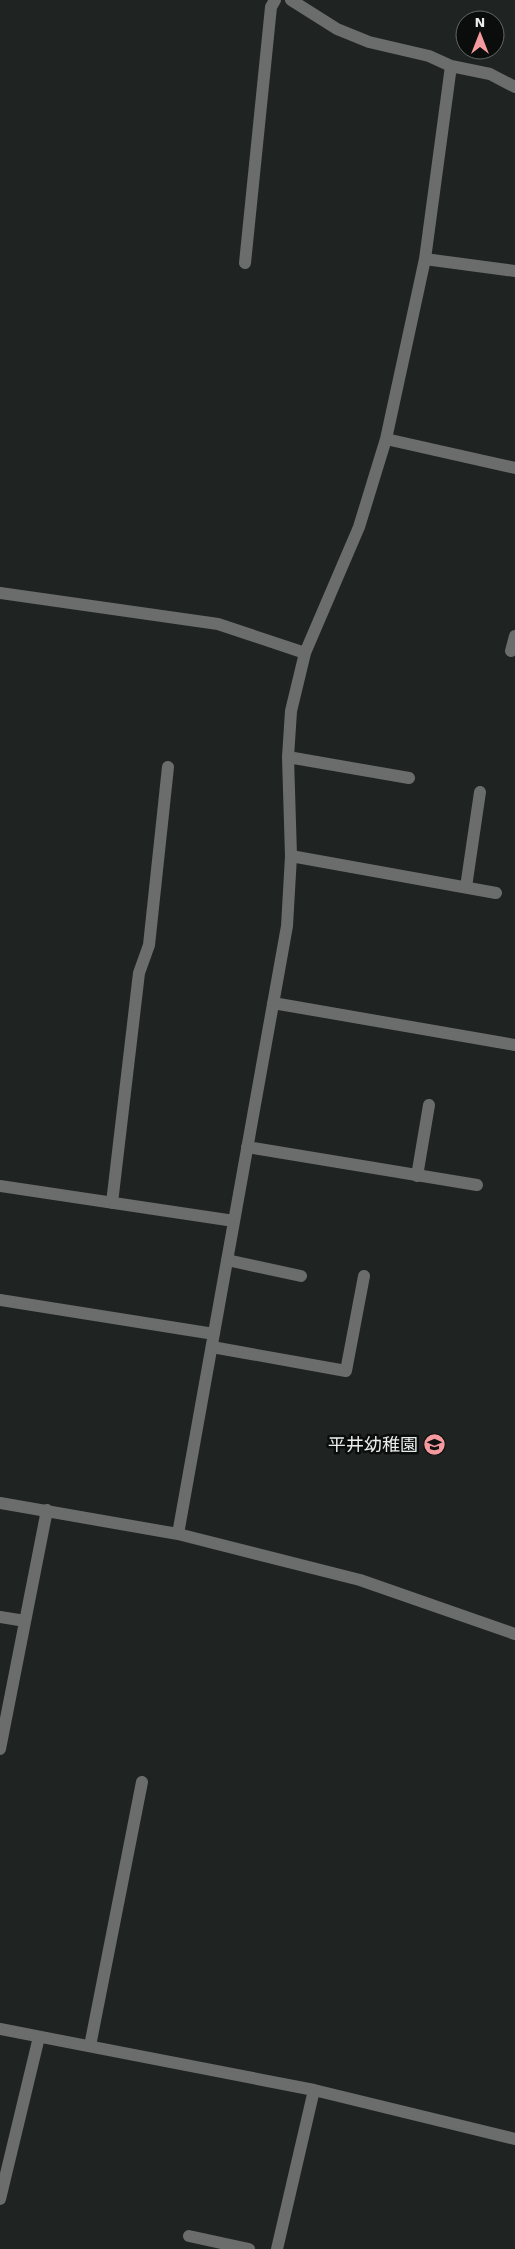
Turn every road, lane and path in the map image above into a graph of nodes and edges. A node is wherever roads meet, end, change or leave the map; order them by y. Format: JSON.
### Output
{"nodes":[{"id":1,"x":275,"y":0,"type":"edge"},
{"id":2,"x":291,"y":0,"type":"edge"},
{"id":3,"x":451,"y":66,"type":"junction"},
{"id":4,"x":515,"y":87,"type":"edge"},
{"id":5,"x":424,"y":259,"type":"junction"},
{"id":6,"x":245,"y":263,"type":"dead end"},
{"id":7,"x":515,"y":271,"type":"edge"},
{"id":8,"x":386,"y":438,"type":"junction"},
{"id":9,"x":515,"y":468,"type":"edge"},
{"id":10,"x":0,"y":593,"type":"edge"},
{"id":11,"x":515,"y":636,"type":"edge"},
{"id":12,"x":511,"y":651,"type":"dead end"},
{"id":13,"x":305,"y":653,"type":"junction"},
{"id":14,"x":288,"y":757,"type":"junction"},
{"id":15,"x":168,"y":766,"type":"dead end"},
{"id":16,"x":409,"y":778,"type":"dead end"},
{"id":17,"x":480,"y":792,"type":"dead end"},
{"id":18,"x":291,"y":856,"type":"junction"},
{"id":19,"x":466,"y":887,"type":"junction"},
{"id":20,"x":496,"y":893,"type":"dead end"},
{"id":21,"x":273,"y":1003,"type":"junction"},
{"id":22,"x":515,"y":1045,"type":"edge"},
{"id":23,"x":429,"y":1105,"type":"dead end"},
{"id":24,"x":247,"y":1147,"type":"junction"},
{"id":25,"x":417,"y":1176,"type":"junction"},
{"id":26,"x":477,"y":1185,"type":"dead end"},
{"id":27,"x":0,"y":1186,"type":"edge"},
{"id":28,"x":112,"y":1203,"type":"junction"},
{"id":29,"x":234,"y":1222,"type":"junction"},
{"id":30,"x":227,"y":1260,"type":"junction"},
{"id":31,"x":301,"y":1276,"type":"dead end"},
{"id":32,"x":364,"y":1276,"type":"dead end"},
{"id":33,"x":0,"y":1300,"type":"edge"},
{"id":34,"x":214,"y":1334,"type":"junction"},
{"id":35,"x":212,"y":1347,"type":"junction"},
{"id":36,"x":0,"y":1503,"type":"edge"},
{"id":37,"x":47,"y":1510,"type":"junction"},
{"id":38,"x":178,"y":1534,"type":"junction"},
{"id":39,"x":0,"y":1617,"type":"edge"},
{"id":40,"x":25,"y":1621,"type":"junction"},
{"id":41,"x":515,"y":1634,"type":"edge"},
{"id":42,"x":0,"y":1749,"type":"edge"},
{"id":43,"x":142,"y":1782,"type":"dead end"},
{"id":44,"x":0,"y":2029,"type":"edge"},
{"id":45,"x":39,"y":2037,"type":"junction"},
{"id":46,"x":90,"y":2046,"type":"junction"},
{"id":47,"x":314,"y":2090,"type":"junction"},
{"id":48,"x":515,"y":2139,"type":"edge"},
{"id":49,"x":0,"y":2199,"type":"edge"},
{"id":50,"x":189,"y":2236,"type":"dead end"},
{"id":51,"x":249,"y":2249,"type":"edge"},
{"id":52,"x":277,"y":2249,"type":"edge"}],
"edges":[{"from":1,"to":6,"type":"street"},
{"from":2,"to":3,"type":"street"},
{"from":3,"to":4,"type":"street"},
{"from":3,"to":5,"type":"street"},
{"from":5,"to":7,"type":"street"},
{"from":5,"to":8,"type":"street"},
{"from":8,"to":9,"type":"street"},
{"from":8,"to":13,"type":"street"},
{"from":10,"to":13,"type":"street"},
{"from":11,"to":12,"type":"street"},
{"from":13,"to":14,"type":"street"},
{"from":14,"to":16,"type":"street"},
{"from":14,"to":18,"type":"street"},
{"from":15,"to":28,"type":"street"},
{"from":17,"to":19,"type":"street"},
{"from":18,"to":19,"type":"street"},
{"from":18,"to":21,"type":"street"},
{"from":19,"to":20,"type":"street"},
{"from":21,"to":22,"type":"street"},
{"from":21,"to":24,"type":"street"},
{"from":23,"to":25,"type":"street"},
{"from":24,"to":25,"type":"street"},
{"from":24,"to":29,"type":"street"},
{"from":25,"to":26,"type":"street"},
{"from":27,"to":28,"type":"street"},
{"from":28,"to":29,"type":"street"},
{"from":29,"to":30,"type":"street"},
{"from":30,"to":31,"type":"street"},
{"from":30,"to":34,"type":"street"},
{"from":32,"to":35,"type":"street"},
{"from":33,"to":34,"type":"street"},
{"from":34,"to":35,"type":"street"},
{"from":35,"to":38,"type":"street"},
{"from":36,"to":37,"type":"street"},
{"from":37,"to":38,"type":"street"},
{"from":37,"to":40,"type":"street"},
{"from":38,"to":41,"type":"street"},
{"from":39,"to":40,"type":"street"},
{"from":40,"to":42,"type":"street"},
{"from":43,"to":46,"type":"street"},
{"from":44,"to":45,"type":"street"},
{"from":45,"to":46,"type":"street"},
{"from":45,"to":49,"type":"street"},
{"from":46,"to":47,"type":"street"},
{"from":47,"to":48,"type":"street"},
{"from":47,"to":52,"type":"street"},
{"from":50,"to":51,"type":"street"}]}
